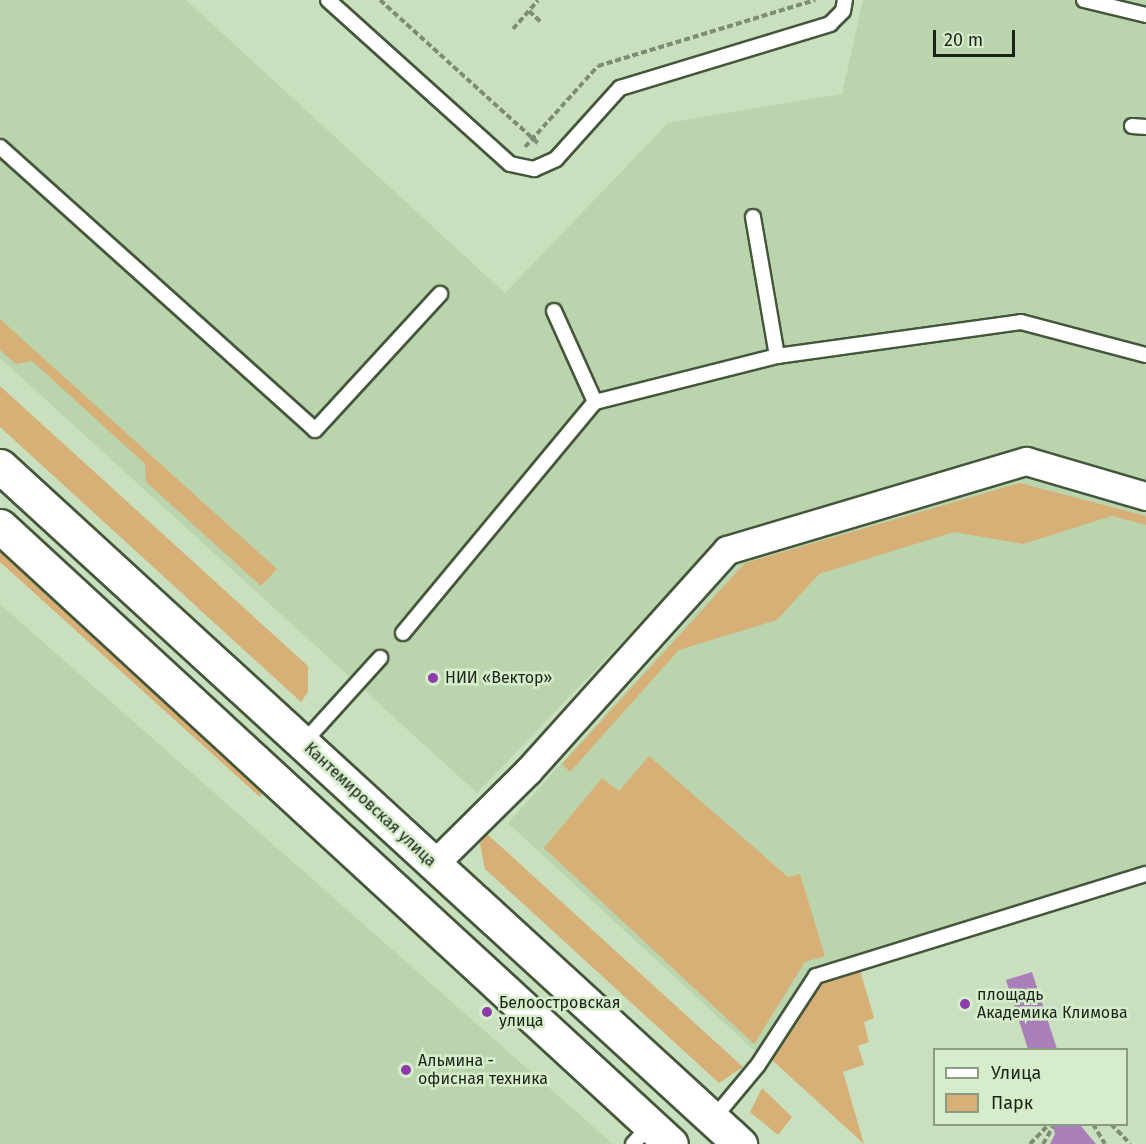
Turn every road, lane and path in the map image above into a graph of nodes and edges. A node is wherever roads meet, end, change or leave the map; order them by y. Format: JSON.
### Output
{"nodes":[{"id":1,"x":328,"y":0,"type":"edge"},
{"id":2,"x":380,"y":0,"type":"edge"},
{"id":3,"x":538,"y":0,"type":"edge"},
{"id":4,"x":845,"y":0,"type":"edge"},
{"id":5,"x":1084,"y":0,"type":"edge"},
{"id":6,"x":529,"y":11,"type":"junction"},
{"id":7,"x":1146,"y":15,"type":"edge"},
{"id":8,"x":542,"y":23,"type":"dead end"},
{"id":9,"x":513,"y":29,"type":"dead end"},
{"id":10,"x":0,"y":147,"type":"edge"},
{"id":11,"x":556,"y":159,"type":"junction"},
{"id":12,"x":753,"y":216,"type":"dead end"},
{"id":13,"x":440,"y":294,"type":"dead end"},
{"id":14,"x":554,"y":311,"type":"dead end"},
{"id":15,"x":1146,"y":355,"type":"edge"},
{"id":16,"x":777,"y":356,"type":"junction"},
{"id":17,"x":595,"y":402,"type":"junction"},
{"id":18,"x":0,"y":466,"type":"edge"},
{"id":19,"x":1146,"y":496,"type":"edge"},
{"id":20,"x":0,"y":526,"type":"edge"},
{"id":21,"x":403,"y":633,"type":"dead end"},
{"id":22,"x":380,"y":658,"type":"dead end"},
{"id":23,"x":303,"y":743,"type":"junction"},
{"id":24,"x":434,"y":864,"type":"junction"},
{"id":25,"x":1146,"y":874,"type":"edge"},
{"id":26,"x":713,"y":1119,"type":"junction"},
{"id":27,"x":1051,"y":1126,"type":"edge"},
{"id":28,"x":1094,"y":1126,"type":"edge"},
{"id":29,"x":1112,"y":1126,"type":"edge"},
{"id":30,"x":651,"y":1138,"type":"edge"},
{"id":31,"x":740,"y":1144,"type":"edge"},
{"id":32,"x":1030,"y":1144,"type":"edge"},
{"id":33,"x":1043,"y":1144,"type":"edge"},
{"id":34,"x":1105,"y":1144,"type":"edge"},
{"id":35,"x":1130,"y":1144,"type":"edge"}],
"edges":[{"from":1,"to":11,"type":"lane"},
{"from":2,"to":11,"type":"path"},
{"from":3,"to":6,"type":"path"},
{"from":4,"to":11,"type":"lane"},
{"from":5,"to":7,"type":"lane"},
{"from":6,"to":8,"type":"path"},
{"from":6,"to":9,"type":"path"},
{"from":10,"to":13,"type":"lane"},
{"from":12,"to":16,"type":"lane"},
{"from":14,"to":17,"type":"lane"},
{"from":15,"to":16,"type":"lane"},
{"from":16,"to":17,"type":"lane"},
{"from":17,"to":21,"type":"lane"},
{"from":18,"to":23,"type":"main road","name":"Кантемировская улица"},
{"from":19,"to":24,"type":"street"},
{"from":20,"to":30,"type":"main road"},
{"from":22,"to":23,"type":"lane"},
{"from":23,"to":24,"type":"main road","name":"Кантемировская улица"},
{"from":24,"to":26,"type":"main road","name":"Кантемировская улица"},
{"from":25,"to":26,"type":"lane"},
{"from":26,"to":31,"type":"main road","name":"Кантемировская улица"},
{"from":27,"to":32,"type":"path"},
{"from":27,"to":33,"type":"path"},
{"from":28,"to":34,"type":"path"},
{"from":29,"to":35,"type":"path"}]}
